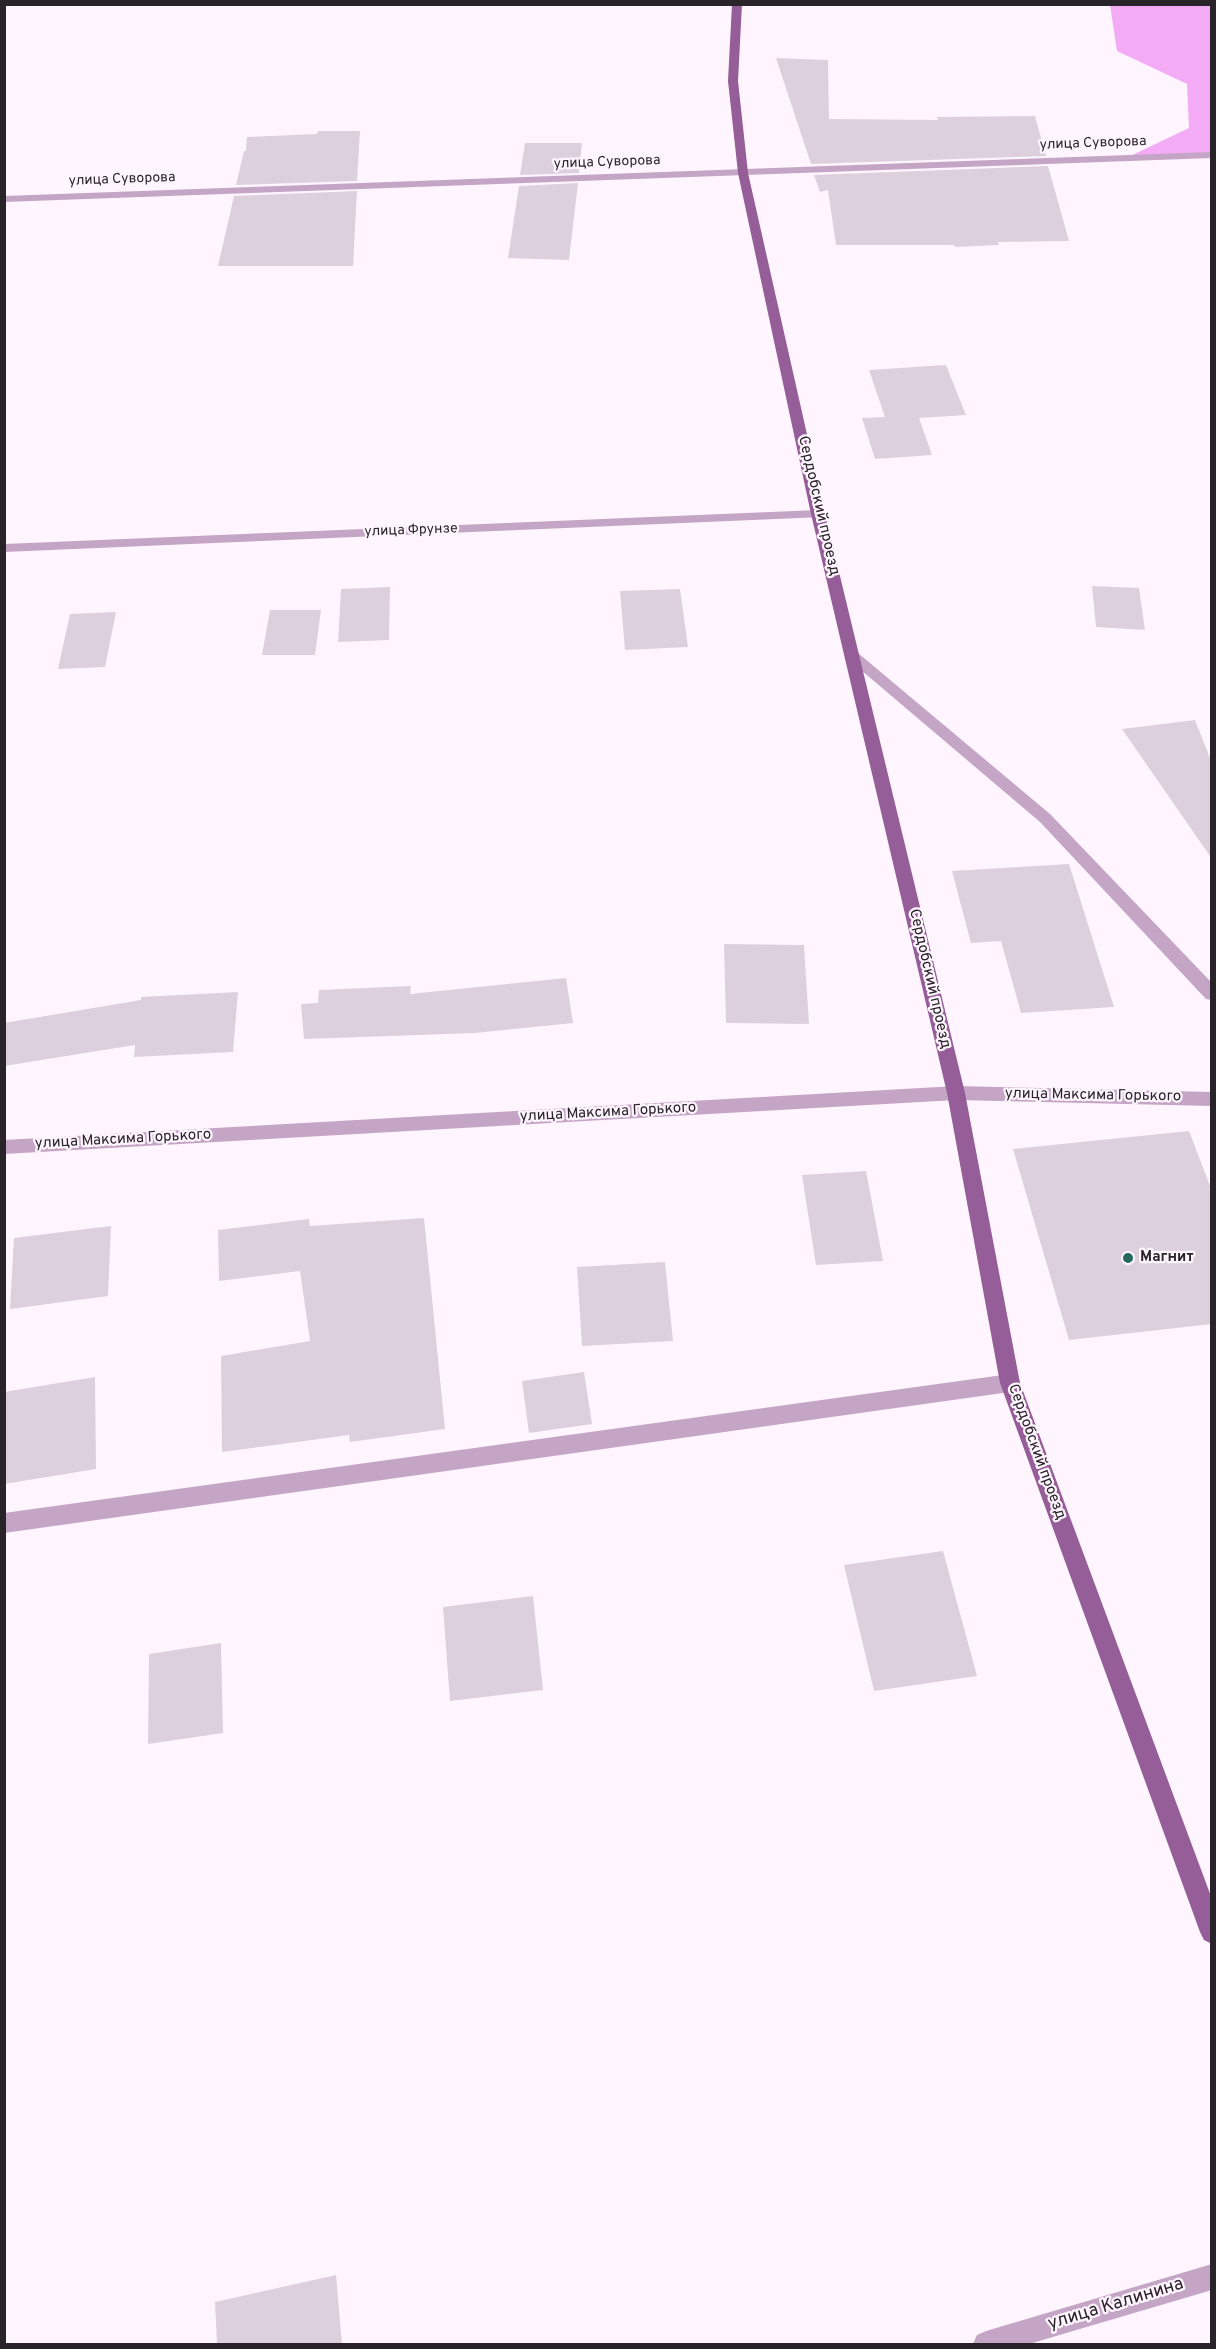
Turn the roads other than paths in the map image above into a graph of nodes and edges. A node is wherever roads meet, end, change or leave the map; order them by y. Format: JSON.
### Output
{"nodes":[{"id":1,"x":737,"y":4,"type":"edge"},
{"id":2,"x":1212,"y":155,"type":"edge"},
{"id":3,"x":743,"y":173,"type":"junction"},
{"id":4,"x":4,"y":199,"type":"edge"},
{"id":5,"x":818,"y":514,"type":"junction"},
{"id":6,"x":4,"y":548,"type":"edge"},
{"id":7,"x":853,"y":656,"type":"junction"},
{"id":8,"x":1212,"y":994,"type":"edge"},
{"id":9,"x":956,"y":1093,"type":"junction"},
{"id":10,"x":1212,"y":1099,"type":"edge"},
{"id":11,"x":4,"y":1147,"type":"edge"},
{"id":12,"x":1010,"y":1383,"type":"junction"},
{"id":13,"x":4,"y":1523,"type":"edge"},
{"id":14,"x":1212,"y":1932,"type":"edge"},
{"id":15,"x":1212,"y":2277,"type":"edge"},
{"id":16,"x":986,"y":2344,"type":"edge"}],
"edges":[{"from":1,"to":3,"type":"main road","name":"Сердобский проезд"},
{"from":2,"to":3,"type":"street","name":"улица Суворова"},
{"from":3,"to":4,"type":"street","name":"улица Суворова"},
{"from":3,"to":5,"type":"main road","name":"Сердобский проезд"},
{"from":5,"to":6,"type":"street","name":"улица Фрунзе"},
{"from":5,"to":7,"type":"main road","name":"Сердобский проезд"},
{"from":7,"to":8,"type":"street"},
{"from":7,"to":9,"type":"main road","name":"Сердобский проезд"},
{"from":9,"to":10,"type":"street","name":"улица Максима Горького"},
{"from":9,"to":11,"type":"street","name":"улица Максима Горького"},
{"from":9,"to":12,"type":"main road","name":"Сердобский проезд"},
{"from":12,"to":13,"type":"street"},
{"from":12,"to":14,"type":"main road","name":"Сердобский проезд"},
{"from":15,"to":16,"type":"street","name":"улица Калинина"}]}
